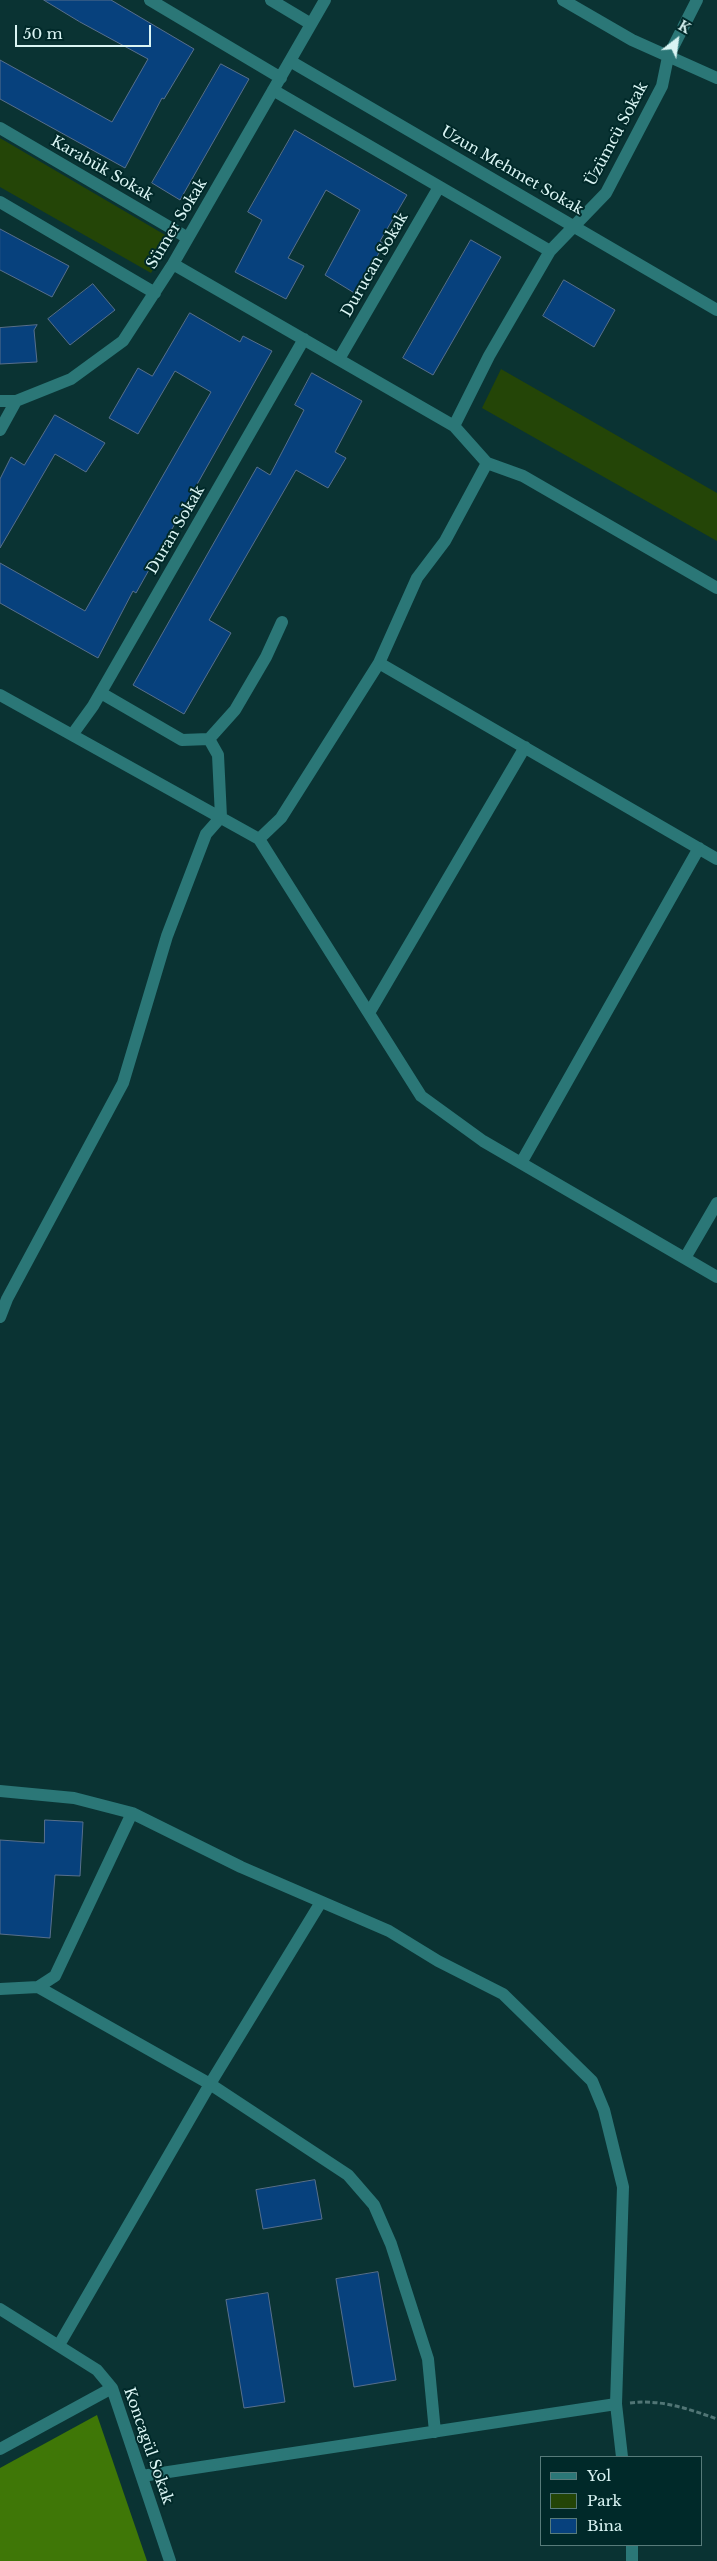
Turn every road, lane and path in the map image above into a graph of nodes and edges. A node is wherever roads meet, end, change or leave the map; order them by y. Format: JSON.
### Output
{"nodes":[{"id":1,"x":150,"y":0,"type":"edge"},
{"id":2,"x":271,"y":0,"type":"edge"},
{"id":3,"x":326,"y":0,"type":"edge"},
{"id":4,"x":563,"y":0,"type":"edge"},
{"id":5,"x":697,"y":0,"type":"edge"},
{"id":6,"x":311,"y":24,"type":"junction"},
{"id":7,"x":668,"y":57,"type":"junction"},
{"id":8,"x":290,"y":61,"type":"junction"},
{"id":9,"x":280,"y":78,"type":"junction"},
{"id":10,"x":717,"y":78,"type":"edge"},
{"id":11,"x":273,"y":90,"type":"junction"},
{"id":12,"x":0,"y":128,"type":"edge"},
{"id":13,"x":439,"y":187,"type":"junction"},
{"id":14,"x":0,"y":202,"type":"edge"},
{"id":15,"x":574,"y":226,"type":"junction"},
{"id":16,"x":188,"y":238,"type":"junction"},
{"id":17,"x":550,"y":251,"type":"junction"},
{"id":18,"x":173,"y":264,"type":"junction"},
{"id":19,"x":154,"y":293,"type":"junction"},
{"id":20,"x":717,"y":310,"type":"edge"},
{"id":21,"x":304,"y":339,"type":"junction"},
{"id":22,"x":338,"y":359,"type":"junction"},
{"id":23,"x":0,"y":400,"type":"edge"},
{"id":24,"x":16,"y":402,"type":"junction"},
{"id":25,"x":454,"y":426,"type":"junction"},
{"id":26,"x":0,"y":430,"type":"edge"},
{"id":27,"x":486,"y":463,"type":"junction"},
{"id":28,"x":717,"y":588,"type":"edge"},
{"id":29,"x":282,"y":622,"type":"dead end"},
{"id":30,"x":379,"y":663,"type":"junction"},
{"id":31,"x":101,"y":693,"type":"junction"},
{"id":32,"x":0,"y":695,"type":"edge"},
{"id":33,"x":72,"y":734,"type":"junction"},
{"id":34,"x":209,"y":739,"type":"junction"},
{"id":35,"x":524,"y":747,"type":"junction"},
{"id":36,"x":221,"y":818,"type":"junction"},
{"id":37,"x":260,"y":839,"type":"junction"},
{"id":38,"x":699,"y":848,"type":"junction"},
{"id":39,"x":717,"y":859,"type":"edge"},
{"id":40,"x":369,"y":1013,"type":"junction"},
{"id":41,"x":522,"y":1163,"type":"junction"},
{"id":42,"x":717,"y":1203,"type":"edge"},
{"id":43,"x":686,"y":1258,"type":"junction"},
{"id":44,"x":717,"y":1277,"type":"edge"},
{"id":45,"x":0,"y":1317,"type":"edge"},
{"id":46,"x":0,"y":1791,"type":"edge"},
{"id":47,"x":132,"y":1813,"type":"junction"},
{"id":48,"x":321,"y":1902,"type":"junction"},
{"id":49,"x":38,"y":1987,"type":"junction"},
{"id":50,"x":0,"y":1989,"type":"edge"},
{"id":51,"x":210,"y":2084,"type":"junction"},
{"id":52,"x":0,"y":2309,"type":"edge"},
{"id":53,"x":58,"y":2345,"type":"junction"},
{"id":54,"x":112,"y":2388,"type":"junction"},
{"id":55,"x":616,"y":2404,"type":"junction"},
{"id":56,"x":717,"y":2419,"type":"edge"},
{"id":57,"x":435,"y":2432,"type":"junction"},
{"id":58,"x":0,"y":2449,"type":"edge"},
{"id":59,"x":622,"y":2456,"type":"edge"},
{"id":60,"x":142,"y":2476,"type":"junction"},
{"id":61,"x":632,"y":2546,"type":"edge"},
{"id":62,"x":170,"y":2561,"type":"edge"},
{"id":63,"x":632,"y":2561,"type":"edge"}],
"edges":[{"from":1,"to":9,"type":"street"},
{"from":2,"to":6,"type":"street"},
{"from":3,"to":6,"type":"street","name":"Sümer Sokak"},
{"from":4,"to":7,"type":"street"},
{"from":5,"to":7,"type":"street","name":"Üzümcü Sokak"},
{"from":6,"to":8,"type":"street","name":"Sümer Sokak"},
{"from":7,"to":10,"type":"street"},
{"from":7,"to":15,"type":"street","name":"Üzümcü Sokak"},
{"from":8,"to":9,"type":"street","name":"Sümer Sokak"},
{"from":8,"to":15,"type":"street","name":"Uzun Mehmet Sokak"},
{"from":9,"to":11,"type":"street","name":"Sümer Sokak"},
{"from":11,"to":13,"type":"street"},
{"from":11,"to":16,"type":"street","name":"Sümer Sokak"},
{"from":12,"to":16,"type":"street","name":"Karabük Sokak"},
{"from":13,"to":17,"type":"street"},
{"from":13,"to":22,"type":"street","name":"Durucan Sokak"},
{"from":14,"to":19,"type":"street"},
{"from":15,"to":17,"type":"street","name":"Üzümcü Sokak"},
{"from":15,"to":20,"type":"street","name":"Uzun Mehmet Sokak"},
{"from":16,"to":18,"type":"street","name":"Sümer Sokak"},
{"from":17,"to":25,"type":"street","name":"Üzümcü Sokak"},
{"from":18,"to":19,"type":"street","name":"Sümer Sokak"},
{"from":18,"to":21,"type":"street"},
{"from":19,"to":24,"type":"street","name":"Sümer Sokak"},
{"from":21,"to":22,"type":"street"},
{"from":21,"to":31,"type":"street","name":"Duran Sokak"},
{"from":22,"to":25,"type":"street"},
{"from":23,"to":24,"type":"street"},
{"from":24,"to":26,"type":"street"},
{"from":25,"to":27,"type":"street"},
{"from":27,"to":28,"type":"street"},
{"from":27,"to":30,"type":"street"},
{"from":29,"to":34,"type":"street"},
{"from":30,"to":35,"type":"street"},
{"from":30,"to":37,"type":"street"},
{"from":31,"to":33,"type":"street","name":"Duran Sokak"},
{"from":31,"to":34,"type":"street"},
{"from":32,"to":33,"type":"street"},
{"from":33,"to":36,"type":"street"},
{"from":34,"to":36,"type":"street"},
{"from":35,"to":38,"type":"street"},
{"from":35,"to":40,"type":"street"},
{"from":36,"to":37,"type":"street"},
{"from":36,"to":45,"type":"street"},
{"from":37,"to":40,"type":"street"},
{"from":38,"to":39,"type":"street"},
{"from":38,"to":41,"type":"street"},
{"from":40,"to":41,"type":"street"},
{"from":41,"to":43,"type":"street"},
{"from":42,"to":43,"type":"street"},
{"from":43,"to":44,"type":"street"},
{"from":46,"to":47,"type":"street"},
{"from":47,"to":48,"type":"street"},
{"from":47,"to":49,"type":"street"},
{"from":48,"to":51,"type":"street"},
{"from":48,"to":55,"type":"street"},
{"from":49,"to":50,"type":"street"},
{"from":49,"to":51,"type":"street"},
{"from":51,"to":53,"type":"street"},
{"from":51,"to":57,"type":"street"},
{"from":52,"to":53,"type":"street","name":"Koncagül Sokak"},
{"from":53,"to":54,"type":"street","name":"Koncagül Sokak"},
{"from":54,"to":58,"type":"street"},
{"from":54,"to":60,"type":"street","name":"Koncagül Sokak"},
{"from":55,"to":56,"type":"path"},
{"from":55,"to":57,"type":"street"},
{"from":55,"to":59,"type":"street"},
{"from":57,"to":60,"type":"street"},
{"from":60,"to":62,"type":"street","name":"Koncagül Sokak"},
{"from":61,"to":63,"type":"street"}]}
